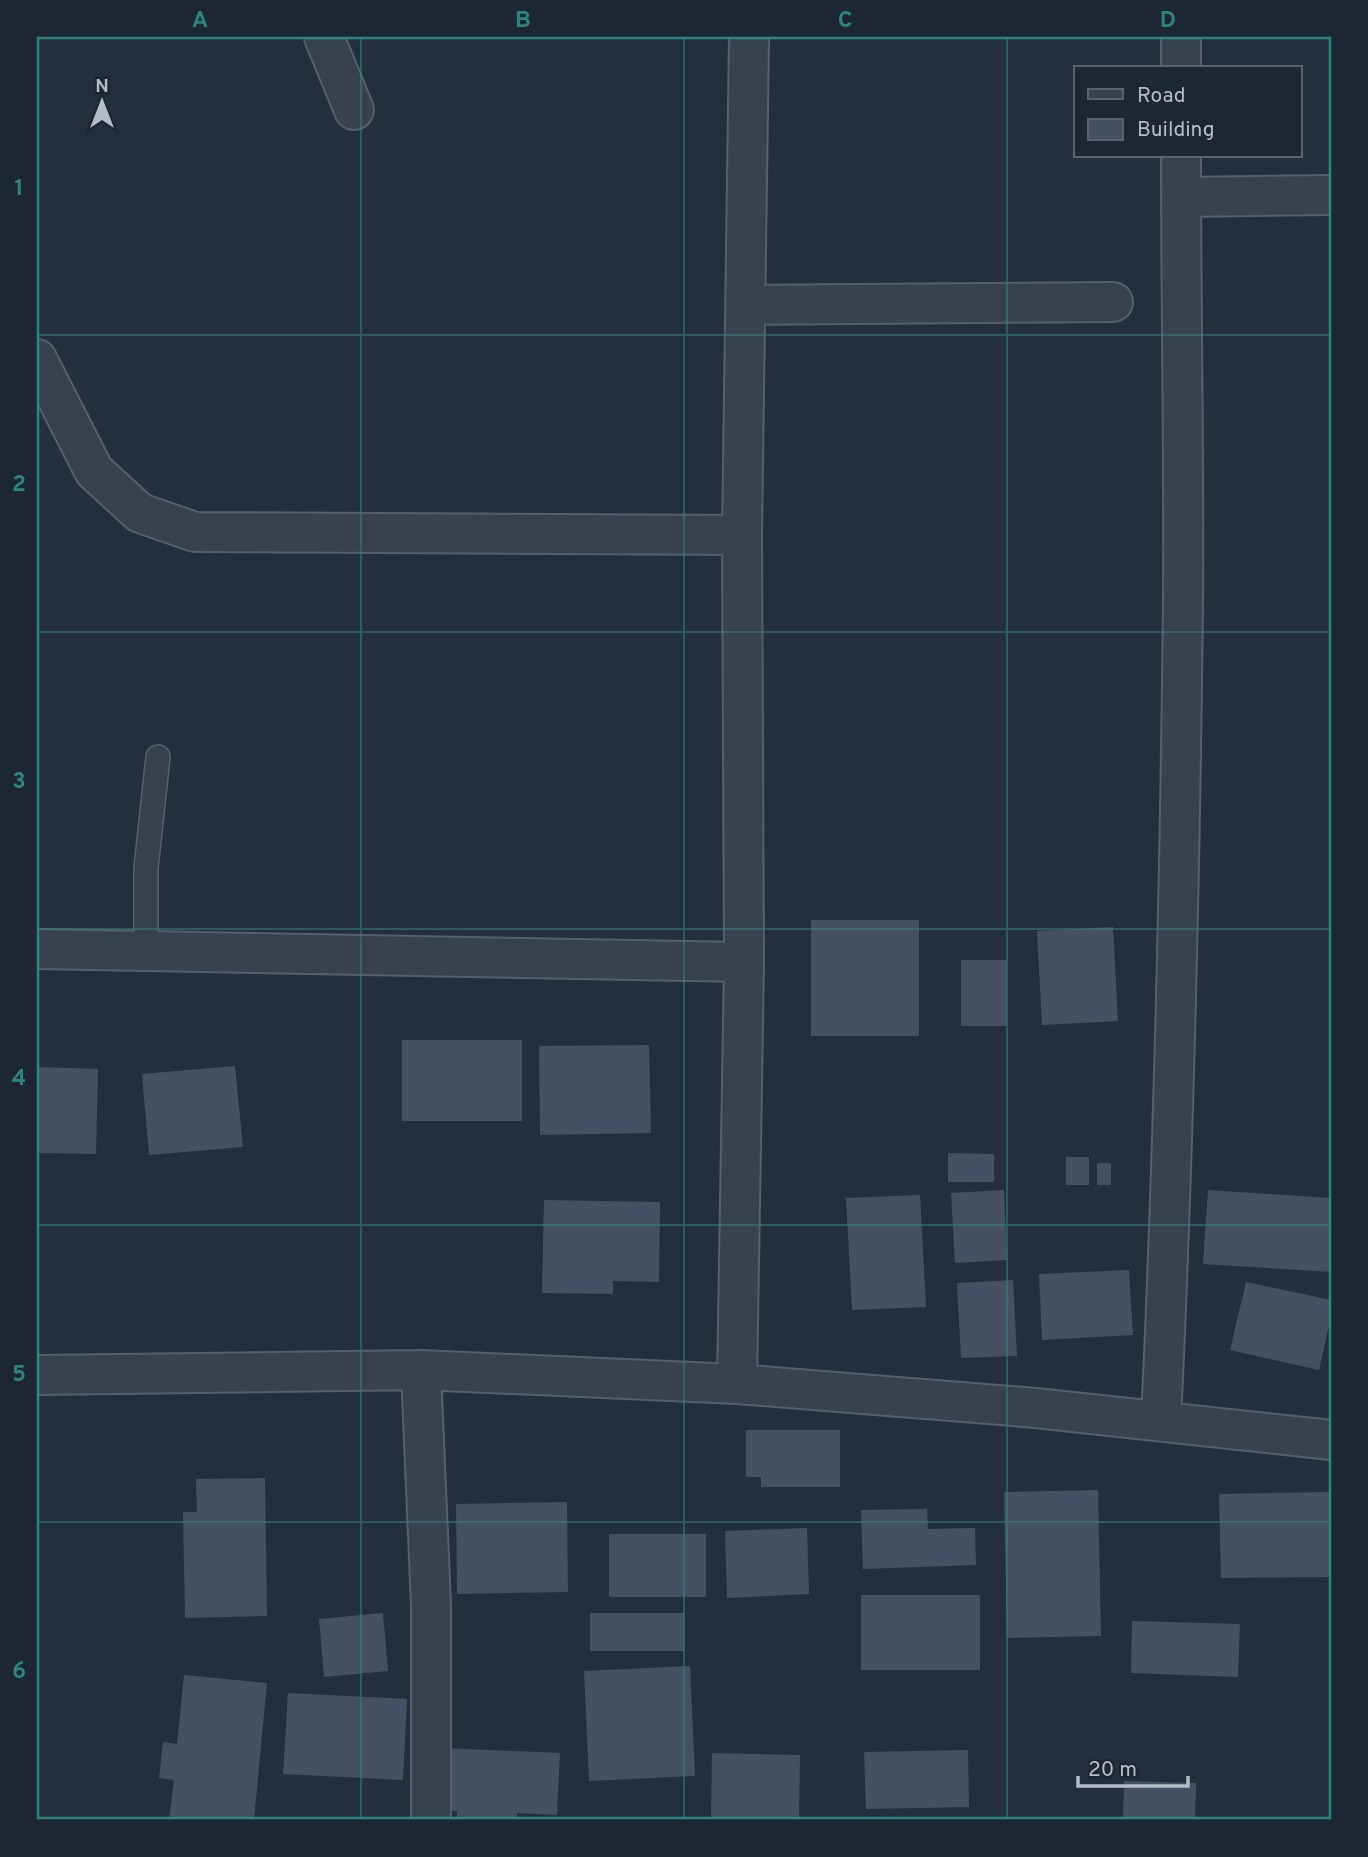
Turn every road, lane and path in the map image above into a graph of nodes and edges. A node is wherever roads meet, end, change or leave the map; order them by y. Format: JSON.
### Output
{"nodes":[{"id":1,"x":324,"y":37,"type":"edge"},
{"id":2,"x":749,"y":37,"type":"edge"},
{"id":3,"x":1181,"y":37,"type":"edge"},
{"id":4,"x":1181,"y":66,"type":"edge"},
{"id":5,"x":354,"y":110,"type":"dead end"},
{"id":6,"x":1181,"y":158,"type":"edge"},
{"id":7,"x":1331,"y":195,"type":"edge"},
{"id":8,"x":1181,"y":197,"type":"junction"},
{"id":9,"x":1113,"y":302,"type":"dead end"},
{"id":10,"x":746,"y":305,"type":"junction"},
{"id":11,"x":37,"y":359,"type":"edge"},
{"id":12,"x":743,"y":535,"type":"junction"},
{"id":13,"x":158,"y":757,"type":"dead end"},
{"id":14,"x":37,"y":949,"type":"edge"},
{"id":15,"x":146,"y":951,"type":"junction"},
{"id":16,"x":744,"y":962,"type":"junction"},
{"id":17,"x":421,"y":1370,"type":"junction"},
{"id":18,"x":37,"y":1375,"type":"edge"},
{"id":19,"x":737,"y":1384,"type":"junction"},
{"id":20,"x":1161,"y":1420,"type":"junction"},
{"id":21,"x":1331,"y":1440,"type":"edge"},
{"id":22,"x":431,"y":1820,"type":"edge"}],
"edges":[{"from":1,"to":5,"type":"street"},
{"from":2,"to":10,"type":"street"},
{"from":3,"to":4,"type":"street"},
{"from":6,"to":8,"type":"street"},
{"from":7,"to":8,"type":"street"},
{"from":8,"to":20,"type":"street"},
{"from":9,"to":10,"type":"street"},
{"from":10,"to":12,"type":"street"},
{"from":11,"to":12,"type":"street"},
{"from":12,"to":16,"type":"street"},
{"from":13,"to":15,"type":"lane"},
{"from":14,"to":15,"type":"street"},
{"from":15,"to":16,"type":"street"},
{"from":16,"to":19,"type":"street"},
{"from":17,"to":18,"type":"street"},
{"from":17,"to":19,"type":"street"},
{"from":17,"to":22,"type":"street"},
{"from":19,"to":20,"type":"street"},
{"from":20,"to":21,"type":"street"}]}
